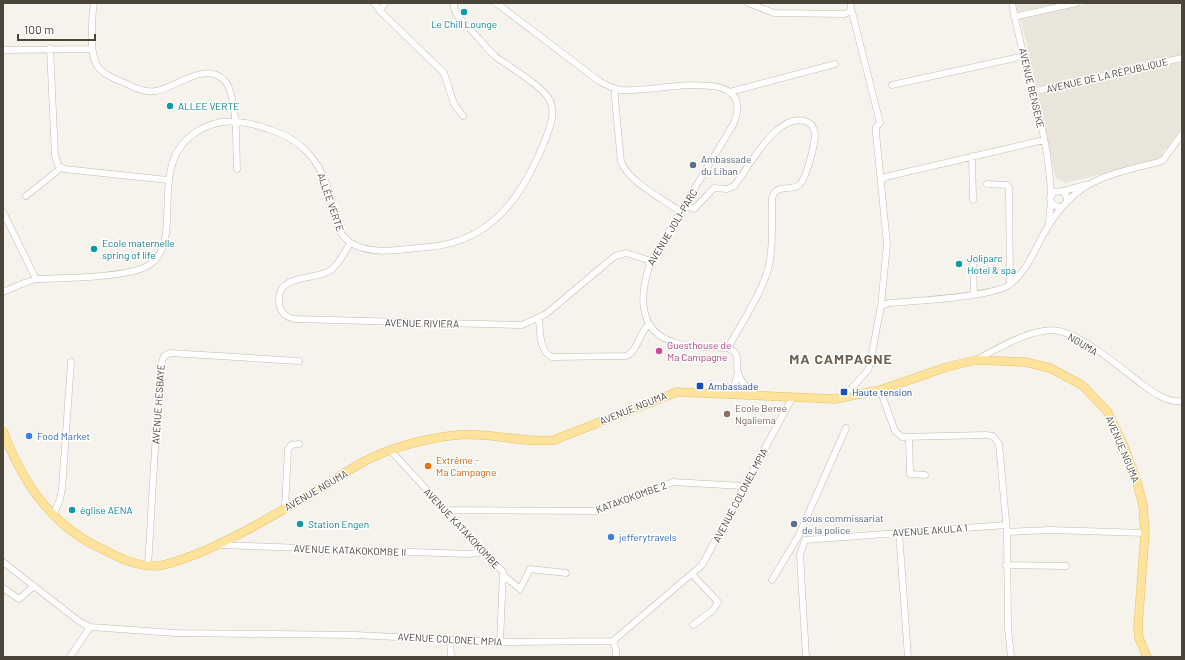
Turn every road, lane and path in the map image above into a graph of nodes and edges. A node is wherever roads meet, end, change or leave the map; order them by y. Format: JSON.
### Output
{"nodes":[{"id":1,"x":94,"y":3,"type":"edge"},
{"id":2,"x":374,"y":3,"type":"edge"},
{"id":3,"x":385,"y":3,"type":"edge"},
{"id":4,"x":454,"y":3,"type":"edge"},
{"id":5,"x":496,"y":3,"type":"edge"},
{"id":6,"x":748,"y":3,"type":"edge"},
{"id":7,"x":1012,"y":3,"type":"edge"},
{"id":8,"x":1076,"y":3,"type":"edge"},
{"id":9,"x":850,"y":8,"type":"edge"},
{"id":10,"x":380,"y":11,"type":"junction"},
{"id":11,"x":1014,"y":17,"type":"junction"},
{"id":12,"x":50,"y":48,"type":"junction"},
{"id":13,"x":92,"y":49,"type":"junction"},
{"id":14,"x":3,"y":50,"type":"edge"},
{"id":15,"x":1024,"y":56,"type":"junction"},
{"id":16,"x":1182,"y":58,"type":"edge"},
{"id":17,"x":835,"y":64,"type":"dead end"},
{"id":18,"x":892,"y":85,"type":"dead end"},
{"id":19,"x":614,"y":88,"type":"junction"},
{"id":20,"x":730,"y":92,"type":"junction"},
{"id":21,"x":1032,"y":92,"type":"junction"},
{"id":22,"x":463,"y":116,"type":"dead end"},
{"id":23,"x":235,"y":122,"type":"junction"},
{"id":24,"x":1182,"y":134,"type":"edge"},
{"id":25,"x":1044,"y":140,"type":"junction"},
{"id":26,"x":972,"y":156,"type":"junction"},
{"id":27,"x":61,"y":168,"type":"junction"},
{"id":28,"x":237,"y":169,"type":"dead end"},
{"id":29,"x":1050,"y":174,"type":"junction"},
{"id":30,"x":168,"y":180,"type":"junction"},
{"id":31,"x":881,"y":183,"type":"junction"},
{"id":32,"x":987,"y":184,"type":"dead end"},
{"id":33,"x":1088,"y":185,"type":"junction"},
{"id":34,"x":1060,"y":190,"type":"junction"},
{"id":35,"x":26,"y":196,"type":"dead end"},
{"id":36,"x":1051,"y":198,"type":"junction"},
{"id":37,"x":973,"y":200,"type":"dead end"},
{"id":38,"x":1067,"y":201,"type":"junction"},
{"id":39,"x":685,"y":206,"type":"junction"},
{"id":40,"x":1061,"y":207,"type":"junction"},
{"id":41,"x":3,"y":212,"type":"edge"},
{"id":42,"x":681,"y":212,"type":"junction"},
{"id":43,"x":1049,"y":224,"type":"junction"},
{"id":44,"x":350,"y":243,"type":"junction"},
{"id":45,"x":651,"y":260,"type":"junction"},
{"id":46,"x":973,"y":262,"type":"dead end"},
{"id":47,"x":36,"y":280,"type":"junction"},
{"id":48,"x":1010,"y":284,"type":"junction"},
{"id":49,"x":3,"y":292,"type":"edge"},
{"id":50,"x":974,"y":294,"type":"junction"},
{"id":51,"x":881,"y":306,"type":"junction"},
{"id":52,"x":539,"y":318,"type":"junction"},
{"id":53,"x":649,"y":324,"type":"junction"},
{"id":54,"x":728,"y":348,"type":"junction"},
{"id":55,"x":976,"y":360,"type":"junction"},
{"id":56,"x":299,"y":361,"type":"dead end"},
{"id":57,"x":71,"y":362,"type":"dead end"},
{"id":58,"x":738,"y":372,"type":"junction"},
{"id":59,"x":880,"y":390,"type":"junction"},
{"id":60,"x":732,"y":395,"type":"junction"},
{"id":61,"x":757,"y":396,"type":"junction"},
{"id":62,"x":792,"y":398,"type":"junction"},
{"id":63,"x":844,"y":398,"type":"junction"},
{"id":64,"x":1182,"y":401,"type":"edge"},
{"id":65,"x":846,"y":428,"type":"dead end"},
{"id":66,"x":3,"y":431,"type":"edge"},
{"id":67,"x":909,"y":438,"type":"junction"},
{"id":68,"x":299,"y":444,"type":"dead end"},
{"id":69,"x":6,"y":447,"type":"edge"},
{"id":70,"x":390,"y":450,"type":"junction"},
{"id":71,"x":925,"y":475,"type":"dead end"},
{"id":72,"x":743,"y":486,"type":"junction"},
{"id":73,"x":285,"y":507,"type":"junction"},
{"id":74,"x":446,"y":510,"type":"junction"},
{"id":75,"x":53,"y":516,"type":"junction"},
{"id":76,"x":1006,"y":528,"type":"junction"},
{"id":77,"x":899,"y":532,"type":"junction"},
{"id":78,"x":1145,"y":533,"type":"junction"},
{"id":79,"x":798,"y":537,"type":"junction"},
{"id":80,"x":805,"y":540,"type":"junction"},
{"id":81,"x":216,"y":545,"type":"junction"},
{"id":82,"x":484,"y":552,"type":"junction"},
{"id":83,"x":3,"y":562,"type":"edge"},
{"id":84,"x":1006,"y":565,"type":"junction"},
{"id":85,"x":148,"y":566,"type":"junction"},
{"id":86,"x":1066,"y":566,"type":"dead end"},
{"id":87,"x":566,"y":573,"type":"dead end"},
{"id":88,"x":692,"y":574,"type":"junction"},
{"id":89,"x":503,"y":575,"type":"junction"},
{"id":90,"x":772,"y":580,"type":"dead end"},
{"id":91,"x":34,"y":586,"type":"junction"},
{"id":92,"x":3,"y":588,"type":"edge"},
{"id":93,"x":693,"y":625,"type":"dead end"},
{"id":94,"x":90,"y":627,"type":"junction"},
{"id":95,"x":450,"y":639,"type":"junction"},
{"id":96,"x":613,"y":641,"type":"junction"},
{"id":97,"x":500,"y":642,"type":"junction"},
{"id":98,"x":70,"y":657,"type":"edge"},
{"id":99,"x":452,"y":657,"type":"edge"},
{"id":100,"x":616,"y":657,"type":"edge"},
{"id":101,"x":806,"y":657,"type":"edge"},
{"id":102,"x":908,"y":657,"type":"edge"},
{"id":103,"x":1010,"y":657,"type":"edge"},
{"id":104,"x":1147,"y":657,"type":"edge"}],
"edges":[{"from":1,"to":13,"type":"street"},
{"from":2,"to":10,"type":"street"},
{"from":3,"to":10,"type":"street"},
{"from":4,"to":44,"type":"street","name":"ALLÉE VERTE"},
{"from":5,"to":19,"type":"street"},
{"from":6,"to":9,"type":"street"},
{"from":7,"to":11,"type":"street","name":"AVENUE BENSEKE"},
{"from":8,"to":11,"type":"street"},
{"from":9,"to":31,"type":"street"},
{"from":10,"to":22,"type":"street"},
{"from":11,"to":15,"type":"street","name":"AVENUE BENSEKE"},
{"from":12,"to":13,"type":"street"},
{"from":12,"to":14,"type":"street"},
{"from":12,"to":27,"type":"street"},
{"from":13,"to":23,"type":"street"},
{"from":15,"to":18,"type":"street"},
{"from":15,"to":21,"type":"street","name":"AVENUE BENSEKE"},
{"from":16,"to":21,"type":"street","name":"AVENUE DE LA RÉPUBLIQUE"},
{"from":17,"to":20,"type":"street"},
{"from":19,"to":20,"type":"street"},
{"from":19,"to":42,"type":"street"},
{"from":20,"to":39,"type":"street","name":"AVENUE JOLI-PARC"},
{"from":21,"to":25,"type":"street","name":"AVENUE BENSEKE"},
{"from":23,"to":28,"type":"street"},
{"from":23,"to":30,"type":"street","name":"ALLÉE VERTE"},
{"from":23,"to":44,"type":"street","name":"ALLÉE VERTE"},
{"from":24,"to":33,"type":"street"},
{"from":25,"to":26,"type":"street"},
{"from":25,"to":29,"type":"street","name":"AVENUE BENSEKE"},
{"from":26,"to":31,"type":"street"},
{"from":26,"to":37,"type":"street"},
{"from":27,"to":30,"type":"street"},
{"from":27,"to":35,"type":"street"},
{"from":29,"to":34,"type":"street"},
{"from":29,"to":36,"type":"street"},
{"from":30,"to":47,"type":"street","name":"ALLÉE VERTE"},
{"from":31,"to":51,"type":"street"},
{"from":32,"to":48,"type":"street"},
{"from":33,"to":34,"type":"street"},
{"from":33,"to":38,"type":"street"},
{"from":34,"to":36,"type":"street"},
{"from":34,"to":38,"type":"street"},
{"from":36,"to":40,"type":"street"},
{"from":36,"to":43,"type":"street"},
{"from":38,"to":40,"type":"street"},
{"from":39,"to":42,"type":"street","name":"AVENUE JOLI-PARC"},
{"from":39,"to":54,"type":"street"},
{"from":40,"to":43,"type":"street"},
{"from":41,"to":47,"type":"street"},
{"from":42,"to":45,"type":"street","name":"AVENUE JOLI-PARC"},
{"from":43,"to":48,"type":"street"},
{"from":44,"to":52,"type":"street","name":"AVENUE RIVIERA"},
{"from":45,"to":52,"type":"street","name":"AVENUE RIVIERA"},
{"from":45,"to":53,"type":"street","name":"AVENUE JOLI-PARC"},
{"from":46,"to":50,"type":"street"},
{"from":47,"to":49,"type":"street","name":"ALLÉE VERTE"},
{"from":48,"to":50,"type":"street"},
{"from":50,"to":51,"type":"street"},
{"from":51,"to":63,"type":"street"},
{"from":52,"to":53,"type":"street"},
{"from":53,"to":54,"type":"street"},
{"from":54,"to":58,"type":"street"},
{"from":55,"to":59,"type":"main road","name":"AVENUE NGUMA"},
{"from":55,"to":64,"type":"street","name":"NGUMA"},
{"from":55,"to":78,"type":"main road","name":"AVENUE NGUMA"},
{"from":56,"to":85,"type":"street","name":"AVENUE HESBAYE"},
{"from":57,"to":75,"type":"street"},
{"from":58,"to":60,"type":"street"},
{"from":58,"to":61,"type":"street"},
{"from":59,"to":63,"type":"main road","name":"AVENUE NGUMA"},
{"from":59,"to":67,"type":"street"},
{"from":60,"to":61,"type":"main road","name":"AVENUE NGUMA"},
{"from":60,"to":70,"type":"main road","name":"AVENUE NGUMA"},
{"from":61,"to":62,"type":"main road","name":"AVENUE NGUMA"},
{"from":62,"to":63,"type":"main road","name":"AVENUE NGUMA"},
{"from":62,"to":72,"type":"street","name":"AVENUE COLONEL MPIA"},
{"from":65,"to":79,"type":"street"},
{"from":66,"to":69,"type":"main road","name":"AVENUE NGUMA"},
{"from":67,"to":71,"type":"street"},
{"from":67,"to":76,"type":"street"},
{"from":68,"to":73,"type":"street"},
{"from":69,"to":75,"type":"main road","name":"AVENUE NGUMA"},
{"from":70,"to":73,"type":"main road","name":"AVENUE NGUMA"},
{"from":70,"to":74,"type":"street","name":"AVENUE KATAKOKOMBE"},
{"from":72,"to":74,"type":"street","name":"KATAKOKOMBE 2"},
{"from":72,"to":88,"type":"street","name":"AVENUE COLONEL MPIA"},
{"from":73,"to":81,"type":"main road","name":"AVENUE NGUMA"},
{"from":74,"to":82,"type":"street","name":"AVENUE KATAKOKOMBE"},
{"from":75,"to":85,"type":"main road","name":"AVENUE NGUMA"},
{"from":76,"to":77,"type":"street","name":"AVENUE AKULA 1"},
{"from":76,"to":78,"type":"street","name":"AVENUE AKULA 1"},
{"from":76,"to":84,"type":"street"},
{"from":77,"to":80,"type":"street","name":"AVENUE AKULA 1"},
{"from":77,"to":102,"type":"street"},
{"from":78,"to":104,"type":"main road","name":"AVENUE NGUMA"},
{"from":79,"to":80,"type":"street"},
{"from":79,"to":90,"type":"street"},
{"from":80,"to":101,"type":"street"},
{"from":81,"to":82,"type":"street","name":"AVENUE KATAKOKOMBE II"},
{"from":81,"to":85,"type":"main road","name":"AVENUE NGUMA"},
{"from":82,"to":89,"type":"street","name":"AVENUE KATAKOKOMBE"},
{"from":83,"to":91,"type":"street","name":"AVENUE COLONEL MPIA"},
{"from":84,"to":86,"type":"street"},
{"from":84,"to":103,"type":"street"},
{"from":87,"to":89,"type":"street"},
{"from":88,"to":93,"type":"street"},
{"from":88,"to":96,"type":"street","name":"AVENUE COLONEL MPIA"},
{"from":89,"to":97,"type":"street","name":"AVENUE KATAKOKOMBE"},
{"from":91,"to":92,"type":"street"},
{"from":91,"to":94,"type":"street","name":"AVENUE COLONEL MPIA"},
{"from":94,"to":95,"type":"street","name":"AVENUE COLONEL MPIA"},
{"from":94,"to":98,"type":"street"},
{"from":95,"to":97,"type":"street","name":"AVENUE COLONEL MPIA"},
{"from":95,"to":99,"type":"street"},
{"from":96,"to":97,"type":"street","name":"AVENUE COLONEL MPIA"},
{"from":96,"to":100,"type":"street"}]}
